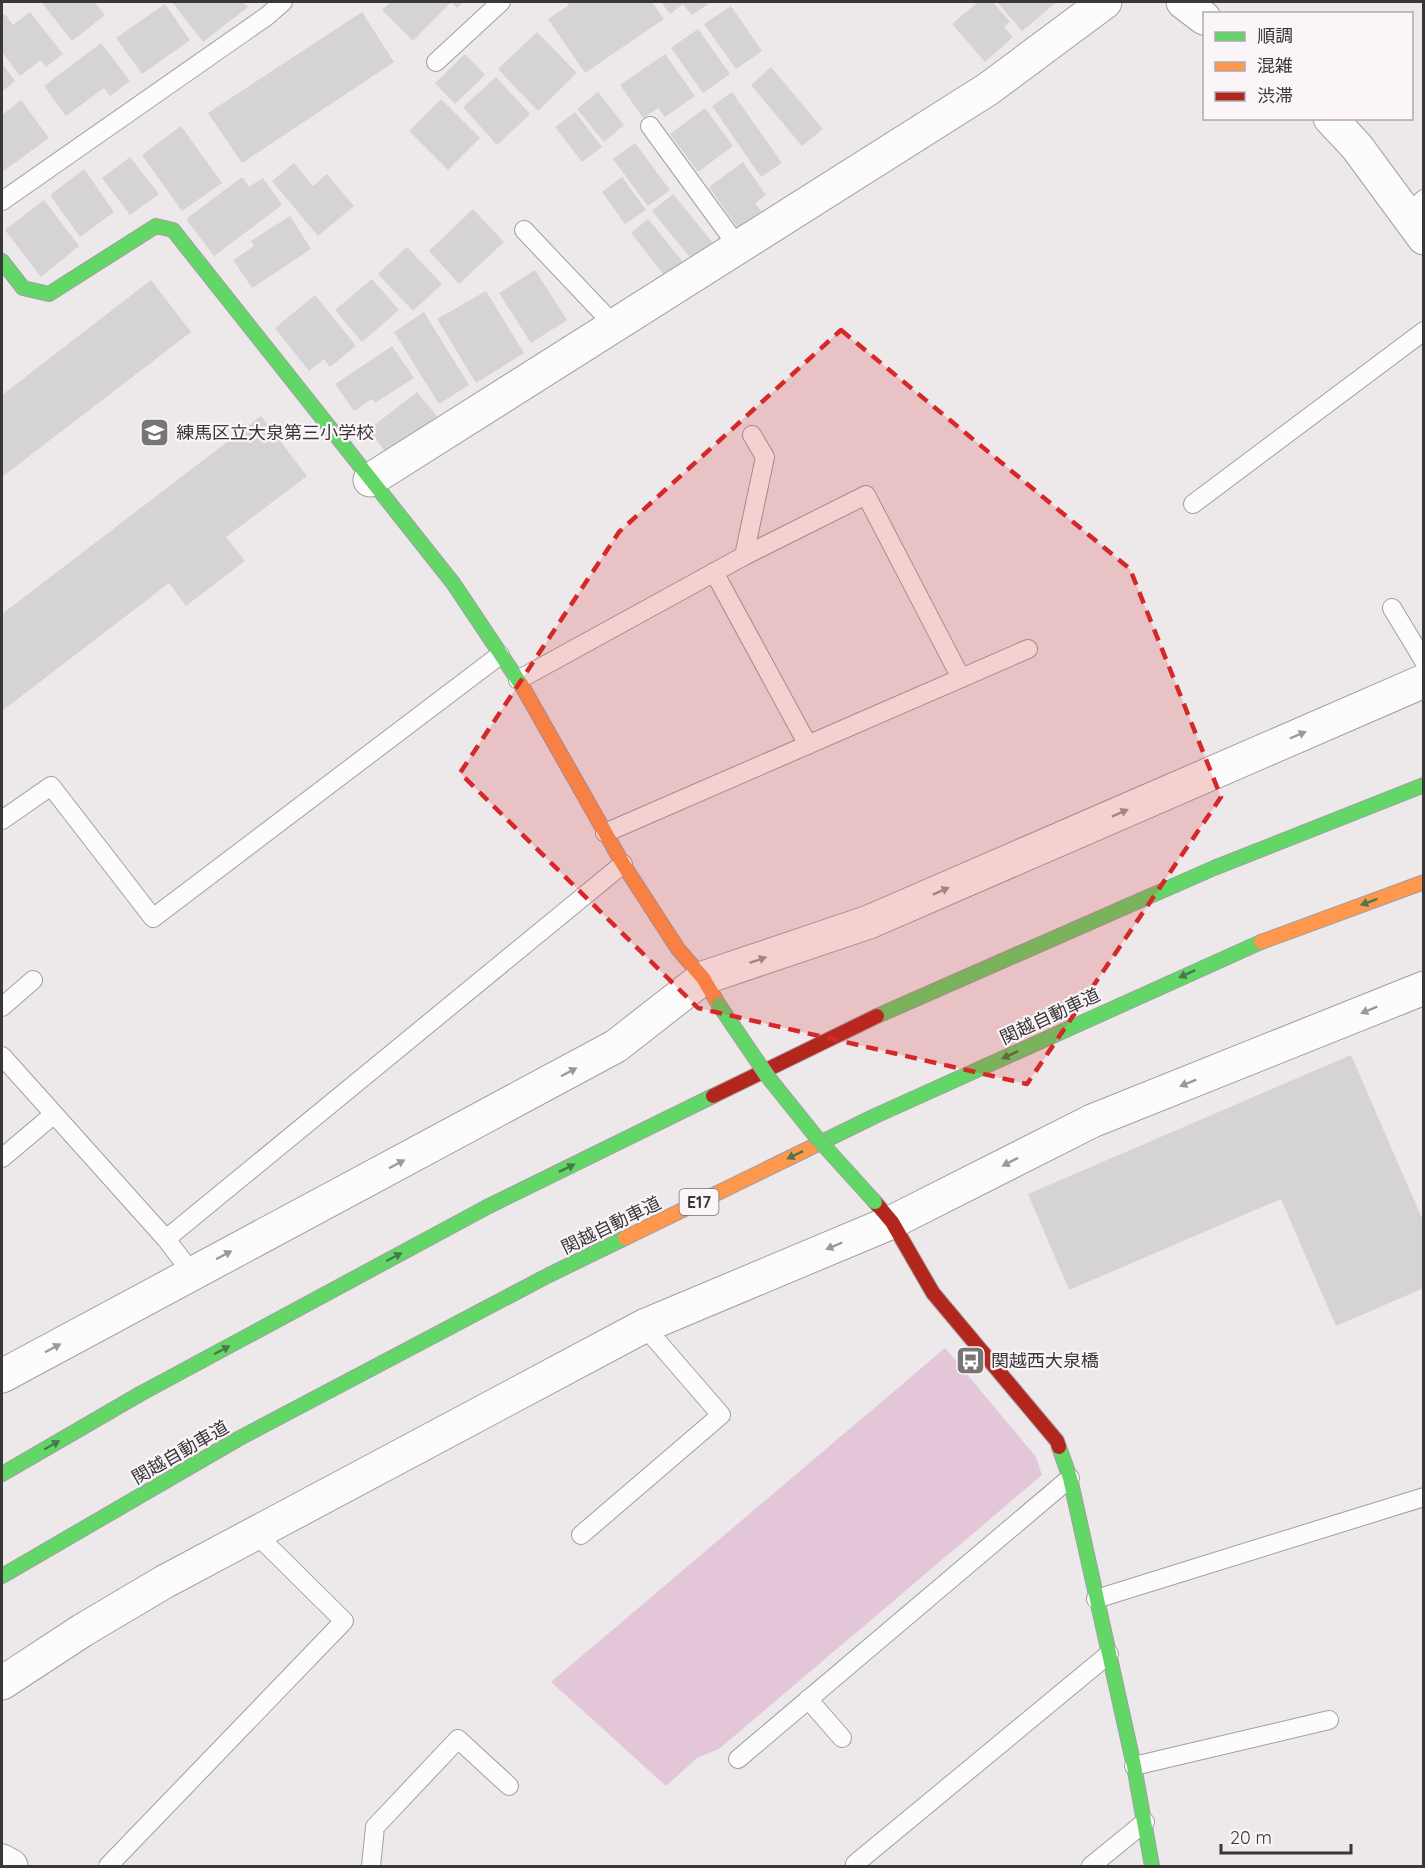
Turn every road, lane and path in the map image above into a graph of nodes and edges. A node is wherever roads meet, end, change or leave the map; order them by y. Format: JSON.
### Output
{"nodes":[{"id":1,"x":283,"y":2,"type":"edge"},
{"id":2,"x":501,"y":2,"type":"edge"},
{"id":3,"x":1105,"y":2,"type":"edge"},
{"id":4,"x":1183,"y":2,"type":"edge"},
{"id":5,"x":1203,"y":17,"type":"edge"},
{"id":6,"x":436,"y":63,"type":"dead end"},
{"id":7,"x":1332,"y":120,"type":"edge"},
{"id":8,"x":650,"y":126,"type":"dead end"},
{"id":9,"x":2,"y":201,"type":"edge"},
{"id":10,"x":1418,"y":217,"type":"edge"},
{"id":11,"x":524,"y":230,"type":"dead end"},
{"id":12,"x":739,"y":248,"type":"junction"},
{"id":13,"x":2,"y":261,"type":"edge"},
{"id":14,"x":615,"y":326,"type":"junction"},
{"id":15,"x":1424,"y":331,"type":"edge"},
{"id":16,"x":752,"y":435,"type":"dead end"},
{"id":17,"x":370,"y":480,"type":"junction"},
{"id":18,"x":1192,"y":504,"type":"dead end"},
{"id":19,"x":744,"y":556,"type":"junction"},
{"id":20,"x":714,"y":572,"type":"junction"},
{"id":21,"x":1392,"y":608,"type":"dead end"},
{"id":22,"x":1028,"y":649,"type":"dead end"},
{"id":23,"x":500,"y":655,"type":"junction"},
{"id":24,"x":1424,"y":662,"type":"edge"},
{"id":25,"x":962,"y":678,"type":"junction"},
{"id":26,"x":518,"y":680,"type":"junction"},
{"id":27,"x":1424,"y":681,"type":"edge"},
{"id":28,"x":808,"y":745,"type":"junction"},
{"id":29,"x":1424,"y":785,"type":"edge"},
{"id":30,"x":2,"y":820,"type":"edge"},
{"id":31,"x":605,"y":833,"type":"junction"},
{"id":32,"x":623,"y":864,"type":"junction"},
{"id":33,"x":1424,"y":882,"type":"edge"},
{"id":34,"x":33,"y":980,"type":"dead end"},
{"id":35,"x":1424,"y":988,"type":"edge"},
{"id":36,"x":711,"y":992,"type":"junction"},
{"id":37,"x":2,"y":1007,"type":"edge"},
{"id":38,"x":2,"y":1056,"type":"edge"},
{"id":39,"x":53,"y":1115,"type":"junction"},
{"id":40,"x":2,"y":1158,"type":"edge"},
{"id":41,"x":883,"y":1212,"type":"junction"},
{"id":42,"x":166,"y":1239,"type":"junction"},
{"id":43,"x":192,"y":1273,"type":"junction"},
{"id":44,"x":644,"y":1326,"type":"junction"},
{"id":45,"x":2,"y":1376,"type":"edge"},
{"id":46,"x":2,"y":1474,"type":"edge"},
{"id":47,"x":1070,"y":1478,"type":"junction"},
{"id":48,"x":1424,"y":1497,"type":"edge"},
{"id":49,"x":255,"y":1533,"type":"junction"},
{"id":50,"x":581,"y":1535,"type":"dead end"},
{"id":51,"x":2,"y":1576,"type":"edge"},
{"id":52,"x":1096,"y":1599,"type":"junction"},
{"id":53,"x":1109,"y":1654,"type":"junction"},
{"id":54,"x":2,"y":1683,"type":"edge"},
{"id":55,"x":808,"y":1699,"type":"junction"},
{"id":56,"x":1329,"y":1720,"type":"dead end"},
{"id":57,"x":842,"y":1738,"type":"dead end"},
{"id":58,"x":738,"y":1759,"type":"dead end"},
{"id":59,"x":1134,"y":1766,"type":"junction"},
{"id":60,"x":509,"y":1786,"type":"dead end"},
{"id":61,"x":1145,"y":1822,"type":"junction"},
{"id":62,"x":2,"y":1861,"type":"edge"},
{"id":63,"x":855,"y":1864,"type":"dead end"},
{"id":64,"x":10,"y":1866,"type":"edge"},
{"id":65,"x":108,"y":1866,"type":"edge"},
{"id":66,"x":372,"y":1866,"type":"edge"},
{"id":67,"x":1091,"y":1866,"type":"edge"},
{"id":68,"x":1152,"y":1866,"type":"edge"}],
"edges":[{"from":1,"to":9,"type":"lane"},
{"from":2,"to":6,"type":"lane"},
{"from":3,"to":12,"type":"street"},
{"from":4,"to":5,"type":"street"},
{"from":7,"to":10,"type":"street"},
{"from":8,"to":12,"type":"lane"},
{"from":11,"to":14,"type":"lane"},
{"from":12,"to":14,"type":"street"},
{"from":13,"to":17,"type":"main road"},
{"from":14,"to":17,"type":"street"},
{"from":15,"to":18,"type":"lane"},
{"from":16,"to":19,"type":"lane"},
{"from":17,"to":23,"type":"main road"},
{"from":19,"to":20,"type":"lane"},
{"from":19,"to":25,"type":"lane"},
{"from":20,"to":26,"type":"lane"},
{"from":20,"to":28,"type":"lane"},
{"from":21,"to":24,"type":"lane"},
{"from":22,"to":25,"type":"lane"},
{"from":23,"to":26,"type":"main road"},
{"from":23,"to":30,"type":"lane"},
{"from":25,"to":28,"type":"lane"},
{"from":26,"to":31,"type":"main road"},
{"from":36,"to":27,"type":"street","one_way":true},
{"from":28,"to":31,"type":"lane"},
{"from":46,"to":29,"type":"main road","one_way":true},
{"from":31,"to":32,"type":"main road"},
{"from":32,"to":36,"type":"main road"},
{"from":32,"to":42,"type":"lane"},
{"from":33,"to":51,"type":"main road","name":"関越自動車道","number":"E17","one_way":true},
{"from":34,"to":37,"type":"lane"},
{"from":35,"to":41,"type":"street","one_way":true},
{"from":36,"to":41,"type":"main road","bridge":true},
{"from":43,"to":36,"type":"street","one_way":true},
{"from":38,"to":39,"type":"lane"},
{"from":39,"to":40,"type":"lane"},
{"from":39,"to":42,"type":"lane"},
{"from":41,"to":44,"type":"street","one_way":true},
{"from":41,"to":47,"type":"main road"},
{"from":42,"to":43,"type":"lane"},
{"from":45,"to":43,"type":"street","one_way":true},
{"from":44,"to":49,"type":"street"},
{"from":44,"to":50,"type":"lane"},
{"from":47,"to":52,"type":"main road"},
{"from":47,"to":55,"type":"lane"},
{"from":48,"to":52,"type":"lane"},
{"from":49,"to":54,"type":"street"},
{"from":49,"to":65,"type":"lane"},
{"from":52,"to":53,"type":"main road"},
{"from":53,"to":59,"type":"main road"},
{"from":53,"to":63,"type":"lane"},
{"from":55,"to":57,"type":"lane"},
{"from":55,"to":58,"type":"lane"},
{"from":56,"to":59,"type":"lane"},
{"from":59,"to":61,"type":"main road"},
{"from":60,"to":66,"type":"lane"},
{"from":61,"to":67,"type":"lane"},
{"from":61,"to":68,"type":"main road"},
{"from":62,"to":64,"type":"street"}]}
